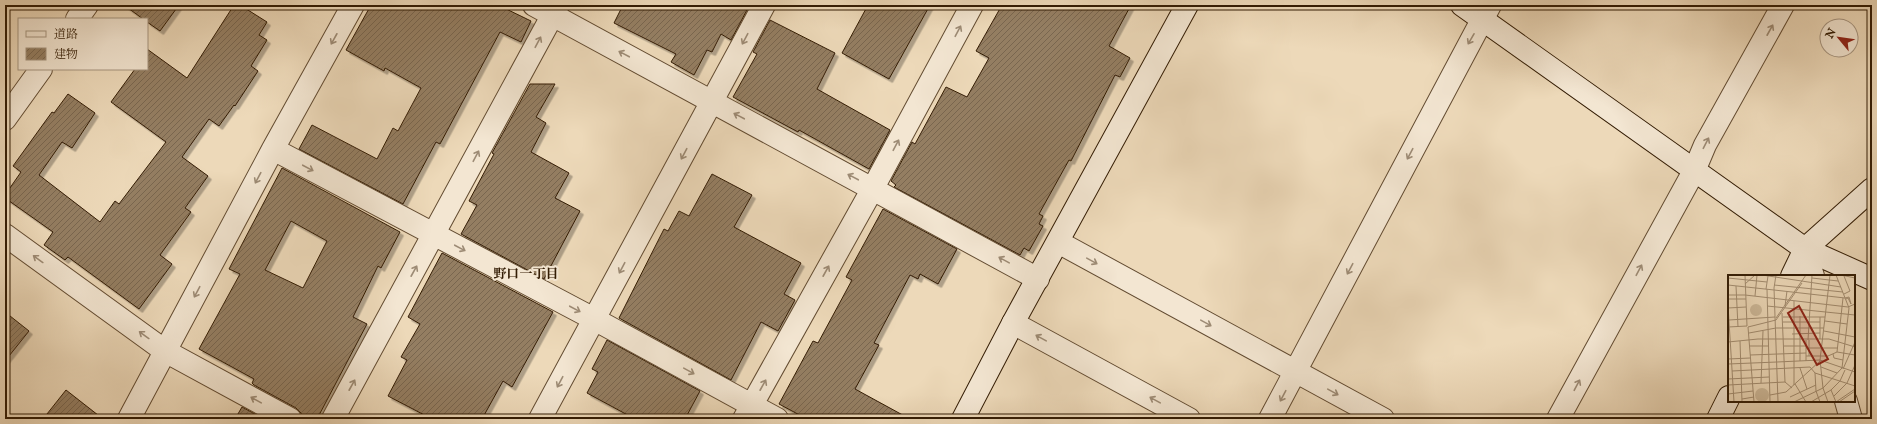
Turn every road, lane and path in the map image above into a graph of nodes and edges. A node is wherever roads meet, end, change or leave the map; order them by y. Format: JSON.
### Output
{"nodes":[{"id":1,"x":87,"y":5,"type":"edge"},
{"id":2,"x":353,"y":5,"type":"edge"},
{"id":3,"x":764,"y":5,"type":"edge"},
{"id":4,"x":972,"y":5,"type":"edge"},
{"id":5,"x":1187,"y":5,"type":"edge"},
{"id":6,"x":1462,"y":5,"type":"edge"},
{"id":7,"x":1783,"y":5,"type":"edge"},
{"id":8,"x":549,"y":8,"type":"edge"},
{"id":9,"x":1486,"y":12,"type":"edge"},
{"id":10,"x":78,"y":18,"type":"edge"},
{"id":11,"x":40,"y":70,"type":"edge"},
{"id":12,"x":712,"y":101,"type":"junction"},
{"id":13,"x":5,"y":119,"type":"edge"},
{"id":14,"x":273,"y":149,"type":"junction"},
{"id":15,"x":1694,"y":171,"type":"junction"},
{"id":16,"x":873,"y":188,"type":"junction"},
{"id":17,"x":1872,"y":189,"type":"edge"},
{"id":18,"x":434,"y":234,"type":"junction"},
{"id":19,"x":5,"y":235,"type":"edge"},
{"id":20,"x":1058,"y":242,"type":"junction"},
{"id":21,"x":1805,"y":249,"type":"junction"},
{"id":22,"x":1792,"y":275,"type":"edge"},
{"id":23,"x":1813,"y":275,"type":"edge"},
{"id":24,"x":1038,"y":279,"type":"junction"},
{"id":25,"x":1872,"y":279,"type":"edge"},
{"id":26,"x":594,"y":319,"type":"junction"},
{"id":27,"x":1013,"y":323,"type":"junction"},
{"id":28,"x":165,"y":351,"type":"junction"},
{"id":29,"x":1296,"y":372,"type":"junction"},
{"id":30,"x":1728,"y":399,"type":"edge"},
{"id":31,"x":1846,"y":402,"type":"edge"},
{"id":32,"x":748,"y":412,"type":"edge"},
{"id":33,"x":129,"y":419,"type":"edge"},
{"id":34,"x":290,"y":419,"type":"edge"},
{"id":35,"x":333,"y":419,"type":"edge"},
{"id":36,"x":540,"y":419,"type":"edge"},
{"id":37,"x":777,"y":419,"type":"edge"},
{"id":38,"x":963,"y":419,"type":"edge"},
{"id":39,"x":1189,"y":419,"type":"edge"},
{"id":40,"x":1270,"y":419,"type":"edge"},
{"id":41,"x":1383,"y":419,"type":"edge"},
{"id":42,"x":1558,"y":419,"type":"edge"},
{"id":43,"x":1718,"y":419,"type":"edge"},
{"id":44,"x":1851,"y":419,"type":"edge"}],
"edges":[{"from":1,"to":10,"type":"street"},
{"from":2,"to":14,"type":"street","one_way":true},
{"from":3,"to":12,"type":"street","one_way":true},
{"from":16,"to":4,"type":"street","one_way":true},
{"from":5,"to":20,"type":"street"},
{"from":6,"to":9,"type":"street"},
{"from":15,"to":7,"type":"street","one_way":true},
{"from":12,"to":8,"type":"street","one_way":true},
{"from":18,"to":8,"type":"street","one_way":true},
{"from":9,"to":15,"type":"street"},
{"from":9,"to":29,"type":"street","one_way":true},
{"from":11,"to":13,"type":"street"},
{"from":16,"to":12,"type":"street","one_way":true},
{"from":12,"to":26,"type":"street","one_way":true},
{"from":14,"to":18,"type":"street","one_way":true},
{"from":14,"to":28,"type":"street","one_way":true},
{"from":15,"to":21,"type":"street"},
{"from":42,"to":15,"type":"street","one_way":true},
{"from":24,"to":16,"type":"street","one_way":true},
{"from":32,"to":16,"type":"street","one_way":true},
{"from":17,"to":21,"type":"street"},
{"from":18,"to":26,"type":"street","one_way":true},
{"from":35,"to":18,"type":"street","one_way":true},
{"from":28,"to":19,"type":"street","one_way":true},
{"from":20,"to":24,"type":"street"},
{"from":20,"to":29,"type":"street","one_way":true},
{"from":21,"to":22,"type":"street"},
{"from":21,"to":23,"type":"street"},
{"from":21,"to":25,"type":"street"},
{"from":24,"to":27,"type":"street"},
{"from":26,"to":32,"type":"street","one_way":true},
{"from":26,"to":36,"type":"street","one_way":true},
{"from":27,"to":38,"type":"street"},
{"from":39,"to":27,"type":"street","one_way":true},
{"from":28,"to":33,"type":"street"},
{"from":34,"to":28,"type":"street","one_way":true},
{"from":29,"to":40,"type":"street","one_way":true},
{"from":29,"to":41,"type":"street","one_way":true},
{"from":30,"to":43,"type":"street"},
{"from":31,"to":44,"type":"street"},
{"from":32,"to":37,"type":"street"}]}
